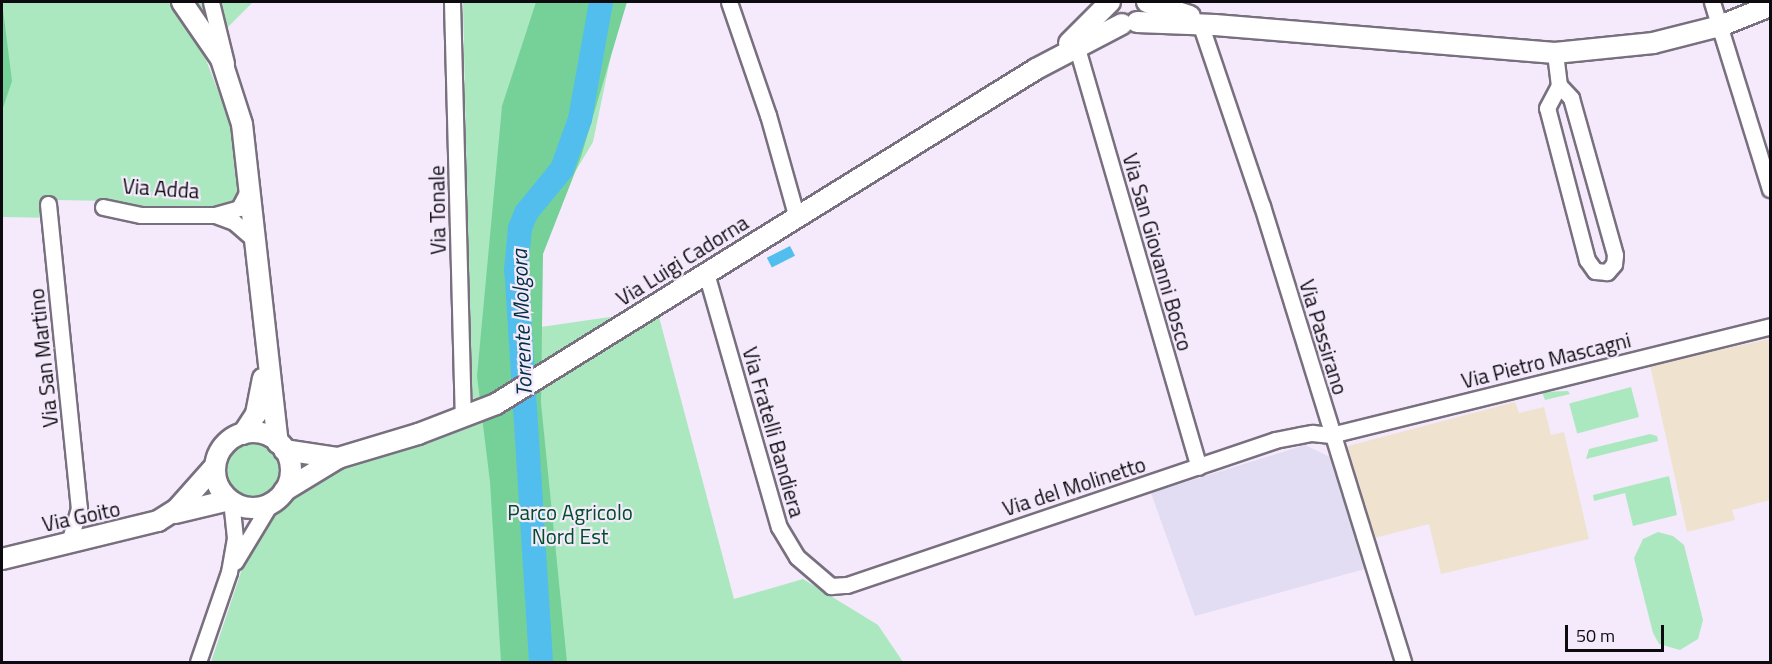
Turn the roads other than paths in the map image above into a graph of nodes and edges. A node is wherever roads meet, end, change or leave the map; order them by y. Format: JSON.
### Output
{"nodes":[{"id":1,"x":182,"y":2,"type":"edge"},
{"id":2,"x":211,"y":2,"type":"edge"},
{"id":3,"x":452,"y":2,"type":"edge"},
{"id":4,"x":729,"y":2,"type":"edge"},
{"id":5,"x":1110,"y":2,"type":"edge"},
{"id":6,"x":1146,"y":2,"type":"edge"},
{"id":7,"x":1712,"y":2,"type":"edge"},
{"id":8,"x":1770,"y":6,"type":"edge"},
{"id":9,"x":1129,"y":23,"type":"junction"},
{"id":10,"x":1208,"y":25,"type":"junction"},
{"id":11,"x":1720,"y":26,"type":"junction"},
{"id":12,"x":1077,"y":48,"type":"junction"},
{"id":13,"x":1555,"y":53,"type":"junction"},
{"id":14,"x":1036,"y":69,"type":"junction"},
{"id":15,"x":230,"y":81,"type":"junction"},
{"id":16,"x":1559,"y":85,"type":"junction"},
{"id":17,"x":1766,"y":156,"type":"edge"},
{"id":18,"x":250,"y":185,"type":"junction"},
{"id":19,"x":1770,"y":189,"type":"edge"},
{"id":20,"x":48,"y":204,"type":"dead end"},
{"id":21,"x":103,"y":207,"type":"dead end"},
{"id":22,"x":215,"y":215,"type":"junction"},
{"id":23,"x":797,"y":219,"type":"junction"},
{"id":24,"x":256,"y":241,"type":"junction"},
{"id":25,"x":706,"y":273,"type":"junction"},
{"id":26,"x":1770,"y":326,"type":"edge"},
{"id":27,"x":265,"y":353,"type":"junction"},
{"id":28,"x":463,"y":417,"type":"junction"},
{"id":29,"x":243,"y":434,"type":"junction"},
{"id":30,"x":1331,"y":435,"type":"junction"},
{"id":31,"x":281,"y":446,"type":"junction"},
{"id":32,"x":338,"y":458,"type":"junction"},
{"id":33,"x":215,"y":466,"type":"junction"},
{"id":34,"x":1199,"y":466,"type":"junction"},
{"id":35,"x":277,"y":497,"type":"junction"},
{"id":36,"x":230,"y":500,"type":"junction"},
{"id":37,"x":79,"y":508,"type":"junction"},
{"id":38,"x":169,"y":515,"type":"junction"},
{"id":39,"x":104,"y":536,"type":"junction"},
{"id":40,"x":69,"y":542,"type":"junction"},
{"id":41,"x":2,"y":559,"type":"edge"},
{"id":42,"x":229,"y":572,"type":"junction"},
{"id":43,"x":831,"y":586,"type":"joint"},
{"id":44,"x":198,"y":663,"type":"edge"},
{"id":45,"x":1403,"y":663,"type":"edge"}],
"edges":[{"from":1,"to":15,"type":"street"},
{"from":2,"to":15,"type":"street"},
{"from":3,"to":28,"type":"street","name":"Via Tonale"},
{"from":4,"to":23,"type":"street"},
{"from":5,"to":9,"type":"street"},
{"from":5,"to":14,"type":"street","name":"Via Luigi Cadorna"},
{"from":6,"to":9,"type":"street"},
{"from":6,"to":10,"type":"street"},
{"from":7,"to":11,"type":"street"},
{"from":8,"to":11,"type":"street"},
{"from":9,"to":10,"type":"street"},
{"from":9,"to":12,"type":"street","name":"Via Luigi Cadorna"},
{"from":10,"to":13,"type":"street"},
{"from":10,"to":30,"type":"street","name":"Via Passirano"},
{"from":11,"to":13,"type":"street"},
{"from":11,"to":17,"type":"street"},
{"from":12,"to":14,"type":"street","name":"Via Luigi Cadorna"},
{"from":12,"to":34,"type":"street","name":"Via San Giovanni Bosco"},
{"from":13,"to":16,"type":"street"},
{"from":14,"to":23,"type":"street","name":"Via Luigi Cadorna"},
{"from":15,"to":18,"type":"street"},
{"from":16,"to":16,"type":"street"},
{"from":17,"to":19,"type":"street"},
{"from":18,"to":22,"type":"street","name":"Via Adda"},
{"from":18,"to":24,"type":"street"},
{"from":20,"to":37,"type":"street","name":"Via San Martino"},
{"from":21,"to":22,"type":"street","name":"Via Adda"},
{"from":22,"to":24,"type":"street","name":"Via Adda"},
{"from":23,"to":25,"type":"street","name":"Via Luigi Cadorna"},
{"from":24,"to":27,"type":"street"},
{"from":25,"to":28,"type":"street","name":"Via Luigi Cadorna"},
{"from":25,"to":43,"type":"street","name":"Via Fratelli Bandiera"},
{"from":26,"to":30,"type":"street","name":"Via Pietro Mascagni"},
{"from":27,"to":29,"type":"street"},
{"from":27,"to":31,"type":"street"},
{"from":28,"to":32,"type":"street","name":"Via Luigi Cadorna"},
{"from":29,"to":31,"type":"street"},
{"from":29,"to":33,"type":"street"},
{"from":30,"to":34,"type":"street","name":"Via del Molinetto"},
{"from":30,"to":45,"type":"street","name":"Via Passirano"},
{"from":31,"to":32,"type":"street","name":"Via Luigi Cadorna"},
{"from":31,"to":35,"type":"street"},
{"from":32,"to":35,"type":"street","name":"Via Luigi Cadorna"},
{"from":33,"to":36,"type":"street"},
{"from":33,"to":38,"type":"street","name":"Via Goito"},
{"from":34,"to":43,"type":"street","name":"Via del Molinetto"},
{"from":35,"to":36,"type":"street"},
{"from":35,"to":42,"type":"street"},
{"from":36,"to":38,"type":"street","name":"Via Goito"},
{"from":36,"to":42,"type":"street"},
{"from":37,"to":39,"type":"street"},
{"from":37,"to":40,"type":"street","name":"Via San Martino"},
{"from":38,"to":39,"type":"street","name":"Via Goito"},
{"from":39,"to":40,"type":"street","name":"Via Goito"},
{"from":40,"to":41,"type":"street","name":"Via Goito"},
{"from":42,"to":44,"type":"street"}]}
